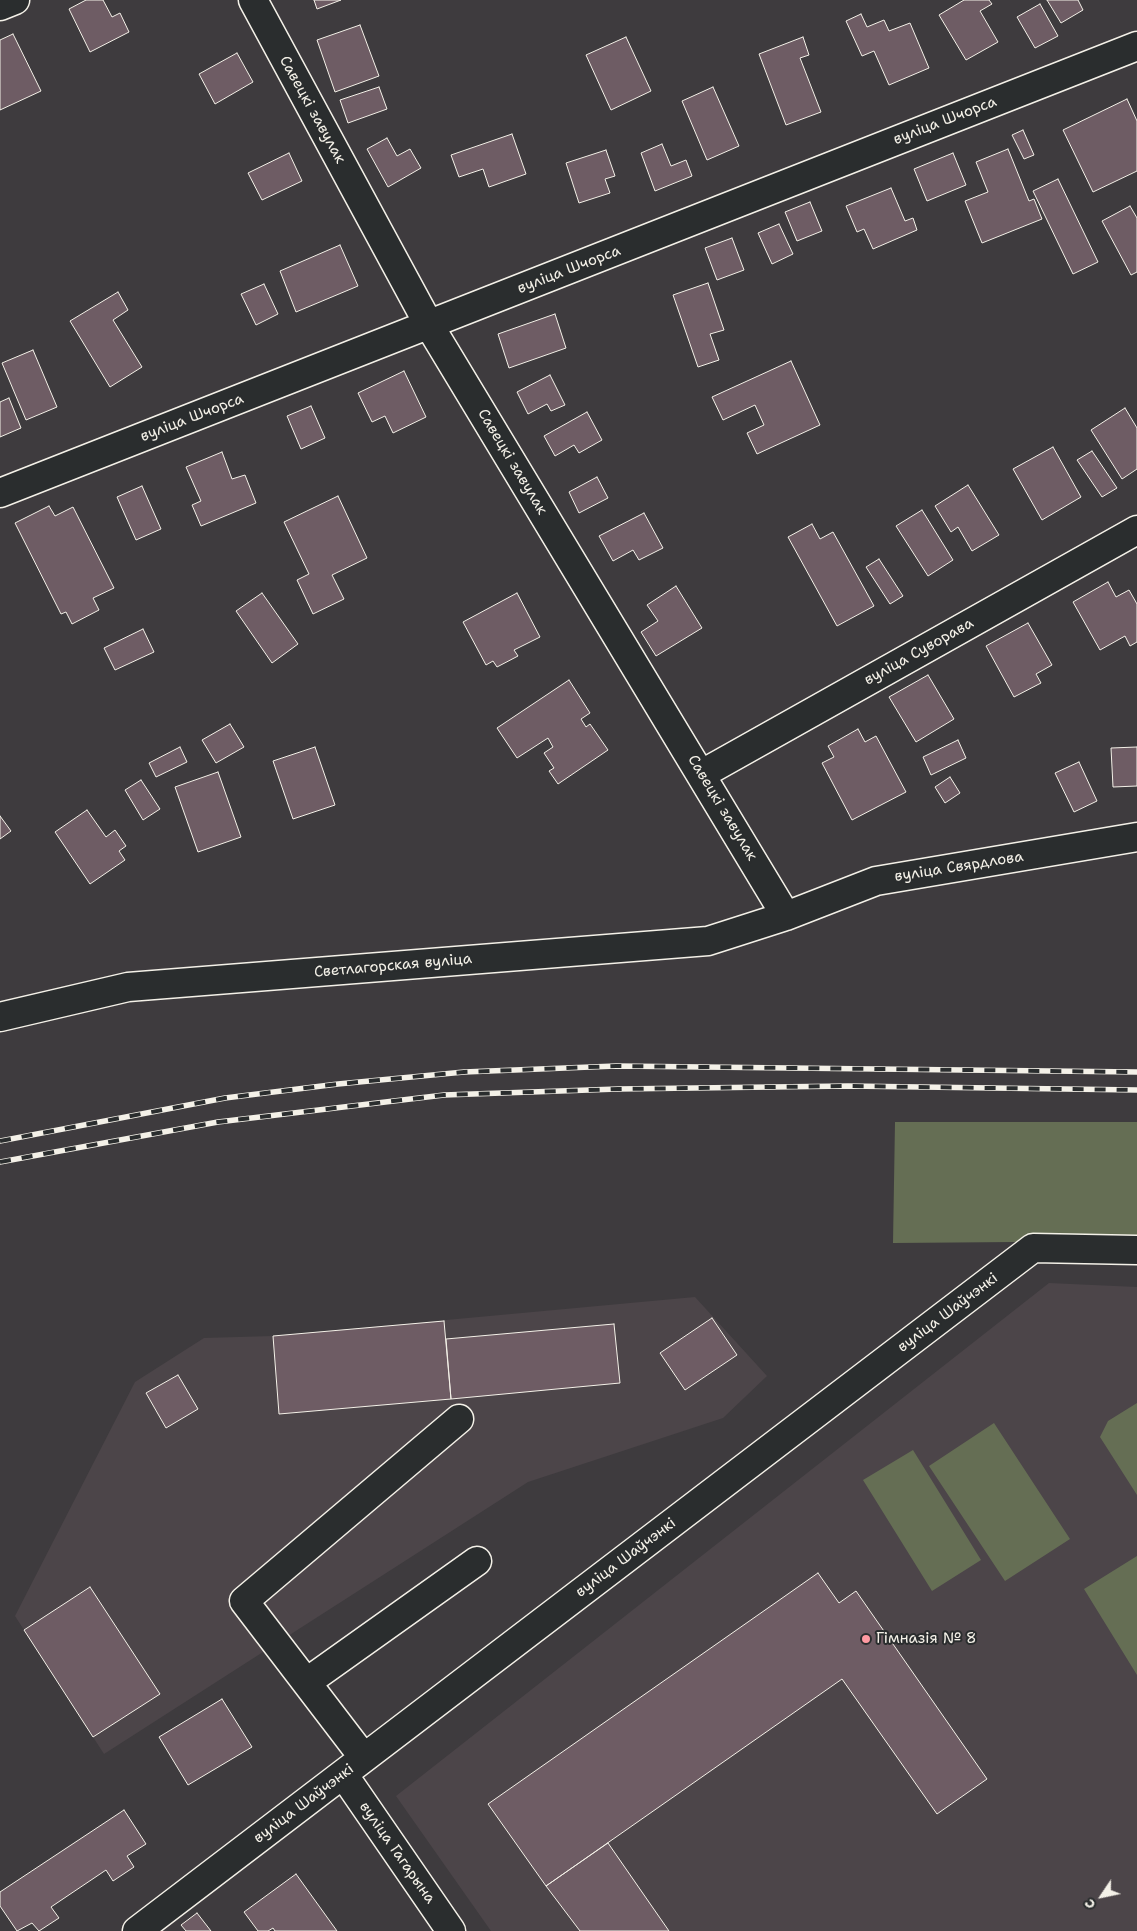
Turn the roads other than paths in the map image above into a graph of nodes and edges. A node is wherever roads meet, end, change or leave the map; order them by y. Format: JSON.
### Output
{"nodes":[{"id":1,"x":15,"y":0,"type":"edge"},
{"id":2,"x":252,"y":0,"type":"edge"},
{"id":3,"x":0,"y":6,"type":"edge"},
{"id":4,"x":1137,"y":46,"type":"edge"},
{"id":5,"x":429,"y":325,"type":"junction"},
{"id":6,"x":0,"y":493,"type":"edge"},
{"id":7,"x":1137,"y":530,"type":"edge"},
{"id":8,"x":702,"y":774,"type":"junction"},
{"id":9,"x":1137,"y":837,"type":"edge"},
{"id":10,"x":786,"y":916,"type":"junction"},
{"id":11,"x":0,"y":1017,"type":"edge"},
{"id":12,"x":1137,"y":1250,"type":"edge"},
{"id":13,"x":459,"y":1420,"type":"dead end"},
{"id":14,"x":476,"y":1561,"type":"dead end"},
{"id":15,"x":307,"y":1682,"type":"junction"},
{"id":16,"x":364,"y":1758,"type":"junction"},
{"id":17,"x":343,"y":1774,"type":"junction"},
{"id":18,"x":137,"y":1931,"type":"edge"},
{"id":19,"x":451,"y":1931,"type":"edge"}],
"edges":[{"from":1,"to":3,"type":"street"},
{"from":2,"to":5,"type":"street","name":"Савецкі завулак"},
{"from":4,"to":5,"type":"street","name":"вуліца Шчорса"},
{"from":5,"to":6,"type":"street","name":"вуліца Шчорса"},
{"from":5,"to":8,"type":"street","name":"Савецкі завулак"},
{"from":7,"to":8,"type":"street","name":"вуліца Суворава"},
{"from":8,"to":10,"type":"street","name":"Савецкі завулак"},
{"from":9,"to":10,"type":"street","name":"вуліца Свярдлова"},
{"from":10,"to":11,"type":"street","name":"Светлагорская вуліца"},
{"from":12,"to":16,"type":"street","name":"вуліца Шаўчэнкі"},
{"from":13,"to":15,"type":"street"},
{"from":14,"to":15,"type":"street"},
{"from":15,"to":16,"type":"street"},
{"from":16,"to":17,"type":"street","name":"вуліца Шаўчэнкі"},
{"from":17,"to":18,"type":"street","name":"вуліца Шаўчэнкі"},
{"from":17,"to":19,"type":"street","name":"вуліца Гагарына"}]}
